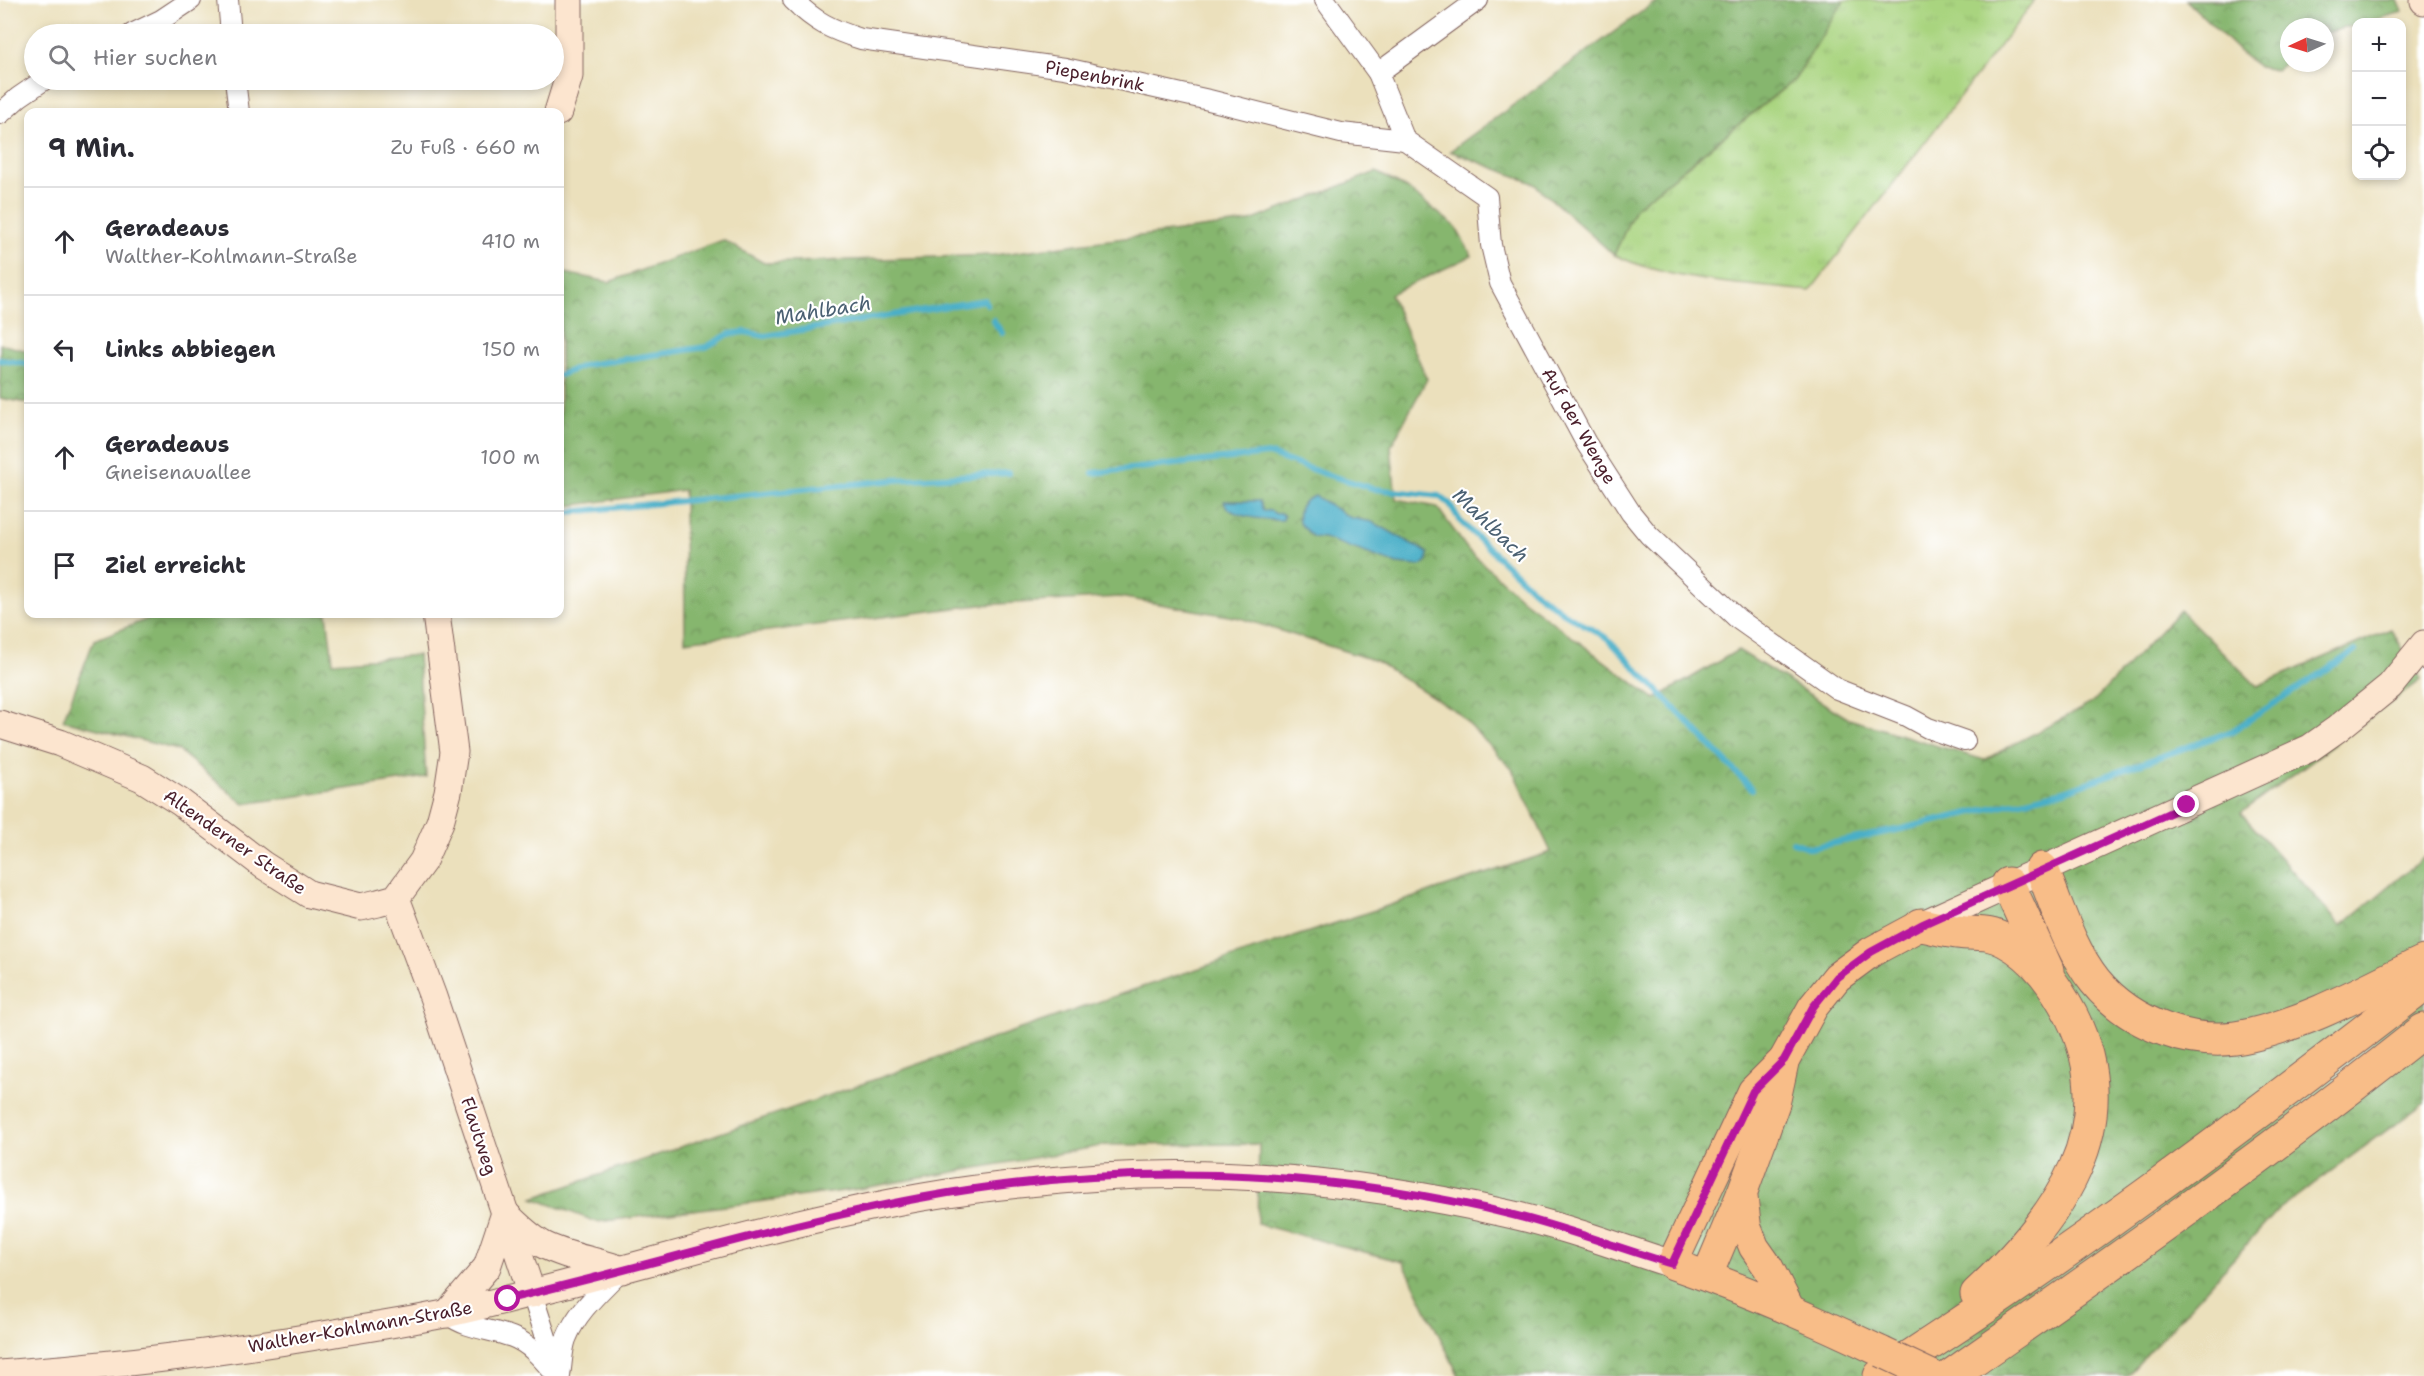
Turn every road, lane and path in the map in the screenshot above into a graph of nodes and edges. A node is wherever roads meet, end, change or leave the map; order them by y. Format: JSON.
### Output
{"nodes":[{"id":1,"x":191,"y":0,"type":"edge"},
{"id":2,"x":228,"y":0,"type":"edge"},
{"id":3,"x":570,"y":0,"type":"edge"},
{"id":4,"x":793,"y":0,"type":"edge"},
{"id":5,"x":1325,"y":0,"type":"edge"},
{"id":6,"x":1478,"y":0,"type":"edge"},
{"id":7,"x":152,"y":24,"type":"edge"},
{"id":8,"x":230,"y":24,"type":"edge"},
{"id":9,"x":1378,"y":73,"type":"junction"},
{"id":10,"x":29,"y":90,"type":"edge"},
{"id":11,"x":237,"y":90,"type":"edge"},
{"id":12,"x":239,"y":108,"type":"edge"},
{"id":13,"x":559,"y":108,"type":"edge"},
{"id":14,"x":0,"y":114,"type":"edge"},
{"id":15,"x":1405,"y":140,"type":"junction"},
{"id":16,"x":437,"y":618,"type":"edge"},
{"id":17,"x":2424,"y":644,"type":"edge"},
{"id":18,"x":0,"y":724,"type":"edge"},
{"id":19,"x":1965,"y":741,"type":"dead end"},
{"id":20,"x":2042,"y":869,"type":"junction"},
{"id":21,"x":2008,"y":884,"type":"junction"},
{"id":22,"x":396,"y":898,"type":"junction"},
{"id":23,"x":1921,"y":925,"type":"junction"},
{"id":24,"x":2424,"y":962,"type":"edge"},
{"id":25,"x":2050,"y":978,"type":"junction"},
{"id":26,"x":2424,"y":985,"type":"edge"},
{"id":27,"x":2424,"y":1030,"type":"edge"},
{"id":28,"x":1784,"y":1060,"type":"junction"},
{"id":29,"x":1742,"y":1193,"type":"junction"},
{"id":30,"x":505,"y":1213,"type":"junction"},
{"id":31,"x":1672,"y":1264,"type":"junction"},
{"id":32,"x":622,"y":1270,"type":"junction"},
{"id":33,"x":1707,"y":1276,"type":"junction"},
{"id":34,"x":532,"y":1294,"type":"junction"},
{"id":35,"x":1798,"y":1312,"type":"junction"},
{"id":36,"x":447,"y":1314,"type":"junction"},
{"id":37,"x":1921,"y":1366,"type":"edge"},
{"id":38,"x":0,"y":1374,"type":"edge"},
{"id":39,"x":559,"y":1376,"type":"edge"},
{"id":40,"x":1880,"y":1376,"type":"edge"},
{"id":41,"x":1951,"y":1376,"type":"edge"}],
"edges":[{"from":1,"to":7,"type":"street"},
{"from":2,"to":8,"type":"street"},
{"from":3,"to":13,"type":"main road"},
{"from":4,"to":15,"type":"street","name":"Piepenbrink"},
{"from":5,"to":9,"type":"street"},
{"from":6,"to":9,"type":"street"},
{"from":9,"to":15,"type":"street"},
{"from":10,"to":14,"type":"street"},
{"from":11,"to":12,"type":"street"},
{"from":15,"to":19,"type":"street","name":"Auf der Wenge"},
{"from":16,"to":22,"type":"main road"},
{"from":17,"to":20,"type":"main road"},
{"from":18,"to":22,"type":"main road","name":"Altenderner Straße"},
{"from":20,"to":21,"type":"main road"},
{"from":20,"to":24,"type":"highway"},
{"from":21,"to":23,"type":"main road"},
{"from":21,"to":25,"type":"highway"},
{"from":22,"to":30,"type":"main road","name":"Flautweg"},
{"from":23,"to":25,"type":"highway"},
{"from":23,"to":28,"type":"main road"},
{"from":25,"to":37,"type":"highway"},
{"from":26,"to":37,"type":"highway"},
{"from":27,"to":41,"type":"highway"},
{"from":28,"to":29,"type":"main road"},
{"from":28,"to":31,"type":"main road"},
{"from":29,"to":33,"type":"main road"},
{"from":29,"to":35,"type":"main road"},
{"from":30,"to":32,"type":"main road"},
{"from":30,"to":34,"type":"main road","name":"Flautweg"},
{"from":30,"to":36,"type":"main road"},
{"from":31,"to":32,"type":"main road","name":"Walther-Kohlmann-Straße"},
{"from":31,"to":33,"type":"main road","name":"Walther-Kohlmann-Straße"},
{"from":32,"to":34,"type":"main road","name":"Walther-Kohlmann-Straße"},
{"from":32,"to":39,"type":"street"},
{"from":33,"to":35,"type":"main road","name":"Walther-Kohlmann-Straße"},
{"from":34,"to":36,"type":"main road","name":"Walther-Kohlmann-Straße"},
{"from":34,"to":39,"type":"street","name":"Flautweg"},
{"from":35,"to":37,"type":"main road","name":"Walther-Kohlmann-Straße","bridge":true},
{"from":36,"to":38,"type":"main road","name":"Walther-Kohlmann-Straße"},
{"from":36,"to":39,"type":"street"},
{"from":37,"to":40,"type":"highway"}]}
